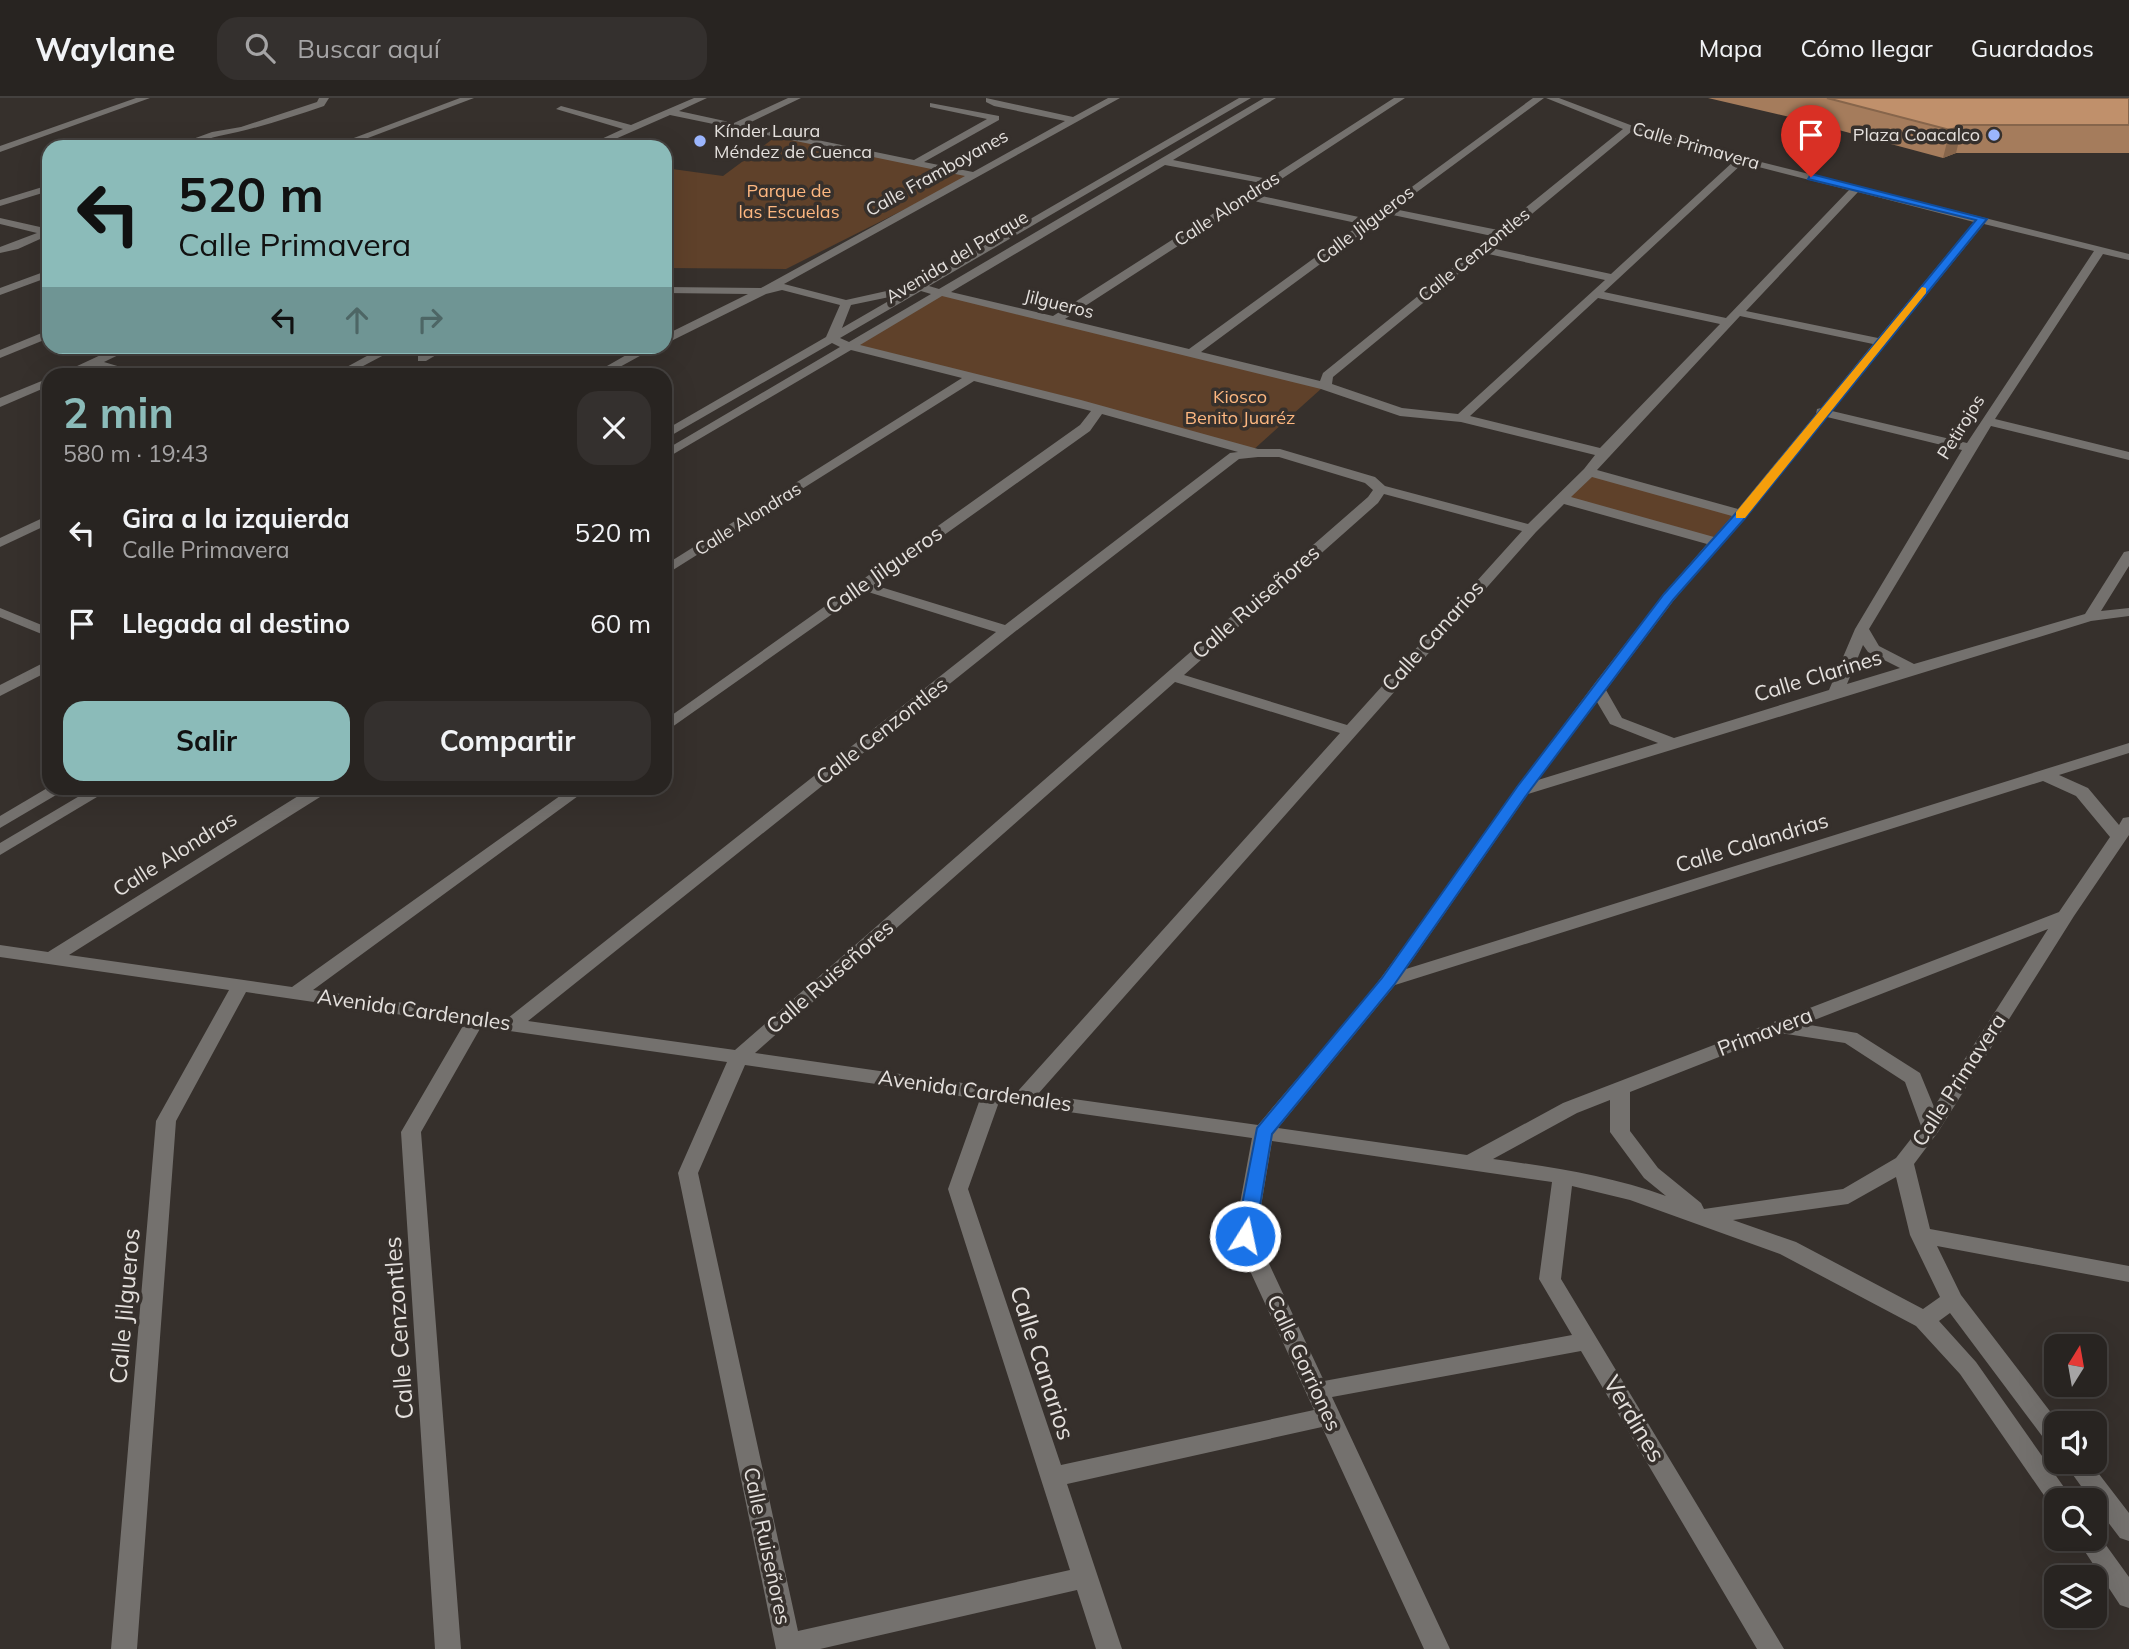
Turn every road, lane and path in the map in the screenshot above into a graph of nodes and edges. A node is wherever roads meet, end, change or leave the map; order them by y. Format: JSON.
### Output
{"nodes":[{"id":1,"x":145,"y":98,"type":"edge"},
{"id":2,"x":324,"y":98,"type":"edge"},
{"id":3,"x":469,"y":98,"type":"edge"},
{"id":4,"x":702,"y":98,"type":"edge"},
{"id":5,"x":796,"y":98,"type":"edge"},
{"id":6,"x":991,"y":98,"type":"edge"},
{"id":7,"x":1115,"y":98,"type":"edge"},
{"id":8,"x":1246,"y":98,"type":"edge"},
{"id":9,"x":1271,"y":98,"type":"edge"},
{"id":10,"x":1400,"y":98,"type":"edge"},
{"id":11,"x":1539,"y":98,"type":"edge"},
{"id":12,"x":1551,"y":98,"type":"edge"},
{"id":13,"x":933,"y":105,"type":"dead end"},
{"id":14,"x":561,"y":110,"type":"dead end"},
{"id":15,"x":668,"y":112,"type":"junction"},
{"id":16,"x":1073,"y":120,"type":"junction"},
{"id":17,"x":735,"y":126,"type":"junction"},
{"id":18,"x":631,"y":128,"type":"junction"},
{"id":19,"x":1630,"y":128,"type":"junction"},
{"id":20,"x":197,"y":140,"type":"edge"},
{"id":21,"x":354,"y":140,"type":"edge"},
{"id":22,"x":604,"y":140,"type":"edge"},
{"id":23,"x":0,"y":149,"type":"edge"},
{"id":24,"x":1741,"y":160,"type":"junction"},
{"id":25,"x":1163,"y":161,"type":"junction"},
{"id":26,"x":915,"y":163,"type":"junction"},
{"id":27,"x":973,"y":175,"type":"junction"},
{"id":28,"x":1269,"y":182,"type":"junction"},
{"id":29,"x":1857,"y":188,"type":"junction"},
{"id":30,"x":42,"y":191,"type":"edge"},
{"id":31,"x":42,"y":193,"type":"edge"},
{"id":32,"x":1247,"y":196,"type":"junction"},
{"id":33,"x":0,"y":203,"type":"edge"},
{"id":34,"x":1383,"y":210,"type":"junction"},
{"id":35,"x":0,"y":219,"type":"edge"},
{"id":36,"x":1982,"y":219,"type":"junction"},
{"id":37,"x":1367,"y":222,"type":"junction"},
{"id":38,"x":42,"y":230,"type":"edge"},
{"id":39,"x":1500,"y":234,"type":"junction"},
{"id":40,"x":42,"y":235,"type":"edge"},
{"id":41,"x":1482,"y":249,"type":"junction"},
{"id":42,"x":0,"y":250,"type":"edge"},
{"id":43,"x":2100,"y":250,"type":"junction"},
{"id":44,"x":2129,"y":257,"type":"edge"},
{"id":45,"x":42,"y":276,"type":"edge"},
{"id":46,"x":1613,"y":278,"type":"junction"},
{"id":47,"x":672,"y":279,"type":"edge"},
{"id":48,"x":780,"y":284,"type":"junction"},
{"id":49,"x":918,"y":287,"type":"junction"},
{"id":50,"x":672,"y":290,"type":"edge"},
{"id":51,"x":763,"y":291,"type":"junction"},
{"id":52,"x":0,"y":292,"type":"edge"},
{"id":53,"x":939,"y":292,"type":"junction"},
{"id":54,"x":1596,"y":293,"type":"junction"},
{"id":55,"x":846,"y":303,"type":"junction"},
{"id":56,"x":1732,"y":317,"type":"junction"},
{"id":57,"x":1054,"y":320,"type":"junction"},
{"id":58,"x":672,"y":336,"type":"edge"},
{"id":59,"x":42,"y":337,"type":"edge"},
{"id":60,"x":831,"y":339,"type":"junction"},
{"id":61,"x":1880,"y":342,"type":"junction"},
{"id":62,"x":849,"y":346,"type":"junction"},
{"id":63,"x":1192,"y":353,"type":"junction"},
{"id":64,"x":0,"y":354,"type":"edge"},
{"id":65,"x":114,"y":354,"type":"edge"},
{"id":66,"x":379,"y":354,"type":"edge"},
{"id":67,"x":430,"y":354,"type":"edge"},
{"id":68,"x":637,"y":354,"type":"edge"},
{"id":69,"x":422,"y":358,"type":"dead end"},
{"id":70,"x":94,"y":363,"type":"junction"},
{"id":71,"x":81,"y":368,"type":"edge"},
{"id":72,"x":110,"y":368,"type":"edge"},
{"id":73,"x":352,"y":368,"type":"edge"},
{"id":74,"x":610,"y":368,"type":"edge"},
{"id":75,"x":973,"y":376,"type":"junction"},
{"id":76,"x":42,"y":385,"type":"edge"},
{"id":77,"x":1325,"y":386,"type":"junction"},
{"id":78,"x":0,"y":403,"type":"edge"},
{"id":79,"x":1099,"y":409,"type":"junction"},
{"id":80,"x":1821,"y":412,"type":"junction"},
{"id":81,"x":1461,"y":418,"type":"junction"},
{"id":82,"x":1987,"y":421,"type":"junction"},
{"id":83,"x":672,"y":431,"type":"edge"},
{"id":84,"x":1970,"y":447,"type":"junction"},
{"id":85,"x":672,"y":450,"type":"edge"},
{"id":86,"x":1258,"y":453,"type":"junction"},
{"id":87,"x":1603,"y":453,"type":"junction"},
{"id":88,"x":2129,"y":456,"type":"edge"},
{"id":89,"x":1589,"y":472,"type":"junction"},
{"id":90,"x":1380,"y":489,"type":"junction"},
{"id":91,"x":1561,"y":499,"type":"junction"},
{"id":92,"x":1741,"y":514,"type":"junction"},
{"id":93,"x":42,"y":522,"type":"edge"},
{"id":94,"x":1531,"y":528,"type":"junction"},
{"id":95,"x":1,"y":542,"type":"edge"},
{"id":96,"x":1716,"y":542,"type":"junction"},
{"id":97,"x":2129,"y":555,"type":"edge"},
{"id":98,"x":672,"y":567,"type":"edge"},
{"id":99,"x":2117,"y":577,"type":"junction"},
{"id":100,"x":861,"y":585,"type":"junction"},
{"id":101,"x":2129,"y":590,"type":"edge"},
{"id":102,"x":0,"y":612,"type":"edge"},
{"id":103,"x":2129,"y":612,"type":"edge"},
{"id":104,"x":2090,"y":617,"type":"junction"},
{"id":105,"x":1862,"y":629,"type":"junction"},
{"id":106,"x":42,"y":630,"type":"edge"},
{"id":107,"x":1007,"y":631,"type":"junction"},
{"id":108,"x":42,"y":669,"type":"edge"},
{"id":109,"x":1913,"y":669,"type":"junction"},
{"id":110,"x":1172,"y":676,"type":"junction"},
{"id":111,"x":1598,"y":690,"type":"junction"},
{"id":112,"x":0,"y":691,"type":"edge"},
{"id":113,"x":1836,"y":692,"type":"junction"},
{"id":114,"x":672,"y":722,"type":"edge"},
{"id":115,"x":1348,"y":730,"type":"junction"},
{"id":116,"x":1675,"y":744,"type":"junction"},
{"id":117,"x":2129,"y":748,"type":"edge"},
{"id":118,"x":2044,"y":775,"type":"junction"},
{"id":119,"x":1522,"y":790,"type":"junction"},
{"id":120,"x":48,"y":795,"type":"edge"},
{"id":121,"x":92,"y":795,"type":"edge"},
{"id":122,"x":311,"y":795,"type":"edge"},
{"id":123,"x":571,"y":795,"type":"edge"},
{"id":124,"x":0,"y":823,"type":"edge"},
{"id":125,"x":2124,"y":829,"type":"edge"},
{"id":126,"x":0,"y":850,"type":"edge"},
{"id":127,"x":2065,"y":916,"type":"junction"},
{"id":128,"x":2,"y":953,"type":"edge"},
{"id":129,"x":52,"y":958,"type":"junction"},
{"id":130,"x":1388,"y":981,"type":"junction"},
{"id":131,"x":241,"y":985,"type":"junction"},
{"id":132,"x":296,"y":993,"type":"junction"},
{"id":133,"x":476,"y":1019,"type":"junction"},
{"id":134,"x":512,"y":1024,"type":"junction"},
{"id":135,"x":1778,"y":1027,"type":"junction"},
{"id":136,"x":739,"y":1057,"type":"junction"},
{"id":137,"x":1620,"y":1089,"type":"junction"},
{"id":138,"x":992,"y":1094,"type":"junction"},
{"id":139,"x":1023,"y":1098,"type":"junction"},
{"id":140,"x":1931,"y":1127,"type":"junction"},
{"id":141,"x":1263,"y":1132,"type":"junction"},
{"id":142,"x":1470,"y":1163,"type":"junction"},
{"id":143,"x":1903,"y":1163,"type":"junction"},
{"id":144,"x":1563,"y":1176,"type":"junction"},
{"id":145,"x":1705,"y":1216,"type":"junction"},
{"id":146,"x":1921,"y":1235,"type":"junction"},
{"id":147,"x":2129,"y":1274,"type":"edge"},
{"id":148,"x":1952,"y":1300,"type":"junction"},
{"id":149,"x":1924,"y":1321,"type":"junction"},
{"id":150,"x":1587,"y":1341,"type":"junction"},
{"id":151,"x":1317,"y":1391,"type":"junction"},
{"id":152,"x":1329,"y":1416,"type":"junction"},
{"id":153,"x":2044,"y":1421,"type":"edge"},
{"id":154,"x":2085,"y":1474,"type":"edge"},
{"id":155,"x":1052,"y":1477,"type":"junction"},
{"id":156,"x":2053,"y":1488,"type":"edge"},
{"id":157,"x":2129,"y":1531,"type":"edge"},
{"id":158,"x":2097,"y":1551,"type":"edge"},
{"id":159,"x":1085,"y":1577,"type":"junction"},
{"id":160,"x":2129,"y":1597,"type":"edge"},
{"id":161,"x":788,"y":1647,"type":"edge"},
{"id":162,"x":124,"y":1649,"type":"edge"},
{"id":163,"x":448,"y":1649,"type":"edge"},
{"id":164,"x":1108,"y":1649,"type":"edge"},
{"id":165,"x":1437,"y":1649,"type":"edge"},
{"id":166,"x":1771,"y":1649,"type":"edge"}],
"edges":[{"from":1,"to":23,"type":"street"},
{"from":2,"to":20,"type":"street"},
{"from":3,"to":21,"type":"street"},
{"from":4,"to":15,"type":"street"},
{"from":5,"to":17,"type":"street"},
{"from":6,"to":16,"type":"street"},
{"from":7,"to":16,"type":"street","name":"Calle Framboyanes"},
{"from":8,"to":49,"type":"street","name":"Avenida del Parque"},
{"from":9,"to":25,"type":"street","name":"Avenida del Parque"},
{"from":10,"to":28,"type":"street","name":"Calle Alondras"},
{"from":11,"to":34,"type":"street","name":"Calle Jilgueros"},
{"from":12,"to":19,"type":"street","name":"Calle Primavera"},
{"from":13,"to":26,"type":"street"},
{"from":14,"to":18,"type":"street"},
{"from":15,"to":17,"type":"street"},
{"from":15,"to":18,"type":"street"},
{"from":16,"to":27,"type":"street","name":"Calle Framboyanes"},
{"from":17,"to":26,"type":"street"},
{"from":18,"to":22,"type":"street"},
{"from":19,"to":24,"type":"street","name":"Calle Primavera"},
{"from":19,"to":39,"type":"street","name":"Calle Cenzontles"},
{"from":24,"to":29,"type":"street","name":"Calle Primavera"},
{"from":24,"to":46,"type":"street"},
{"from":25,"to":28,"type":"street"},
{"from":25,"to":53,"type":"street","name":"Avenida del Parque"},
{"from":26,"to":27,"type":"street"},
{"from":27,"to":48,"type":"street","name":"Calle Framboyanes"},
{"from":28,"to":32,"type":"street","name":"Calle Alondras"},
{"from":29,"to":36,"type":"street","name":"Calle Primavera"},
{"from":29,"to":56,"type":"street","name":"Calle Canarios"},
{"from":30,"to":33,"type":"street"},
{"from":31,"to":35,"type":"street"},
{"from":32,"to":37,"type":"street"},
{"from":32,"to":57,"type":"street","name":"Calle Alondras"},
{"from":34,"to":37,"type":"street","name":"Calle Jilgueros"},
{"from":34,"to":39,"type":"street"},
{"from":35,"to":38,"type":"street"},
{"from":36,"to":43,"type":"street","name":"Calle Primavera"},
{"from":36,"to":61,"type":"street","name":"Calle Gorriones"},
{"from":37,"to":63,"type":"street","name":"Calle Jilgueros"},
{"from":39,"to":41,"type":"street","name":"Calle Cenzontles"},
{"from":40,"to":42,"type":"street"},
{"from":41,"to":46,"type":"street"},
{"from":41,"to":77,"type":"street","name":"Calle Cenzontles"},
{"from":43,"to":44,"type":"street","name":"Calle Primavera"},
{"from":43,"to":82,"type":"street","name":"Petirojos"},
{"from":45,"to":52,"type":"street"},
{"from":46,"to":54,"type":"street"},
{"from":47,"to":48,"type":"street"},
{"from":48,"to":51,"type":"street"},
{"from":48,"to":55,"type":"street"},
{"from":49,"to":53,"type":"street","name":"Jilgueros"},
{"from":49,"to":55,"type":"street"},
{"from":49,"to":60,"type":"street","name":"Avenida del Parque"},
{"from":50,"to":51,"type":"street"},
{"from":51,"to":58,"type":"street"},
{"from":53,"to":57,"type":"street","name":"Jilgueros"},
{"from":53,"to":62,"type":"street","name":"Avenida del Parque"},
{"from":54,"to":56,"type":"street"},
{"from":54,"to":81,"type":"street"},
{"from":55,"to":60,"type":"street"},
{"from":56,"to":61,"type":"street"},
{"from":56,"to":87,"type":"street","name":"Calle Canarios"},
{"from":57,"to":63,"type":"street","name":"Jilgueros"},
{"from":59,"to":64,"type":"street"},
{"from":60,"to":62,"type":"street"},
{"from":60,"to":83,"type":"street","name":"Avenida del Parque"},
{"from":61,"to":80,"type":"street","name":"Calle Gorriones"},
{"from":62,"to":75,"type":"street"},
{"from":62,"to":85,"type":"street","name":"Avenida del Parque"},
{"from":63,"to":77,"type":"street","name":"Jilgueros"},
{"from":65,"to":70,"type":"street"},
{"from":66,"to":73,"type":"street"},
{"from":67,"to":69,"type":"street"},
{"from":68,"to":74,"type":"street"},
{"from":70,"to":71,"type":"street"},
{"from":70,"to":72,"type":"street"},
{"from":75,"to":79,"type":"street"},
{"from":75,"to":98,"type":"street","name":"Calle Alondras"},
{"from":76,"to":78,"type":"street"},
{"from":77,"to":81,"type":"street","name":"Jilgueros"},
{"from":79,"to":86,"type":"street"},
{"from":79,"to":100,"type":"street","name":"Calle Jilgueros"},
{"from":80,"to":84,"type":"street"},
{"from":80,"to":92,"type":"street","name":"Calle Gorriones"},
{"from":81,"to":87,"type":"street","name":"Jilgueros"},
{"from":82,"to":84,"type":"street","name":"Petirojos"},
{"from":82,"to":88,"type":"street"},
{"from":84,"to":105,"type":"street","name":"Petirojos"},
{"from":86,"to":90,"type":"street"},
{"from":86,"to":107,"type":"street","name":"Calle Cenzontles"},
{"from":87,"to":89,"type":"street","name":"Calle Canarios"},
{"from":89,"to":91,"type":"street","name":"Calle Canarios"},
{"from":89,"to":92,"type":"street"},
{"from":90,"to":94,"type":"street"},
{"from":90,"to":110,"type":"street","name":"Calle Ruiseñores"},
{"from":91,"to":94,"type":"street","name":"Calle Canarios"},
{"from":91,"to":96,"type":"street"},
{"from":92,"to":96,"type":"street","name":"Calle Gorriones"},
{"from":93,"to":95,"type":"street"},
{"from":94,"to":115,"type":"street","name":"Calle Canarios"},
{"from":96,"to":111,"type":"street","name":"Calle Gorriones"},
{"from":97,"to":99,"type":"street"},
{"from":99,"to":101,"type":"street"},
{"from":99,"to":104,"type":"street"},
{"from":100,"to":107,"type":"street"},
{"from":100,"to":114,"type":"street","name":"Calle Jilgueros"},
{"from":102,"to":106,"type":"street"},
{"from":103,"to":104,"type":"street","name":"Calle Clarines"},
{"from":104,"to":109,"type":"street","name":"Calle Clarines"},
{"from":105,"to":109,"type":"street"},
{"from":105,"to":113,"type":"street","name":"Petirojos"},
{"from":107,"to":134,"type":"street","name":"Calle Cenzontles"},
{"from":108,"to":112,"type":"street"},
{"from":109,"to":113,"type":"street","name":"Calle Clarines"},
{"from":110,"to":115,"type":"street"},
{"from":110,"to":136,"type":"street","name":"Calle Ruiseñores"},
{"from":111,"to":116,"type":"street"},
{"from":111,"to":119,"type":"street","name":"Calle Gorriones"},
{"from":113,"to":116,"type":"street","name":"Calle Clarines"},
{"from":115,"to":139,"type":"street","name":"Calle Canarios"},
{"from":116,"to":119,"type":"street","name":"Calle Clarines"},
{"from":117,"to":118,"type":"street","name":"Calle Calandrias"},
{"from":118,"to":125,"type":"street"},
{"from":118,"to":130,"type":"street","name":"Calle Calandrias"},
{"from":119,"to":130,"type":"street","name":"Calle Gorriones"},
{"from":120,"to":124,"type":"street"},
{"from":121,"to":126,"type":"street"},
{"from":122,"to":129,"type":"street","name":"Calle Alondras"},
{"from":123,"to":132,"type":"street"},
{"from":125,"to":127,"type":"street","name":"Calle Primavera"},
{"from":127,"to":135,"type":"street","name":"Primavera"},
{"from":127,"to":140,"type":"street","name":"Calle Primavera"},
{"from":128,"to":129,"type":"street","name":"Avenida Cardenales"},
{"from":129,"to":131,"type":"street","name":"Avenida Cardenales"},
{"from":130,"to":141,"type":"street","name":"Calle Gorriones"},
{"from":131,"to":132,"type":"street","name":"Avenida Cardenales"},
{"from":131,"to":162,"type":"street","name":"Calle Jilgueros"},
{"from":132,"to":133,"type":"street","name":"Avenida Cardenales"},
{"from":133,"to":134,"type":"street","name":"Avenida Cardenales"},
{"from":133,"to":163,"type":"street","name":"Calle Cenzontles"},
{"from":134,"to":136,"type":"street","name":"Avenida Cardenales"},
{"from":135,"to":137,"type":"street","name":"Primavera"},
{"from":135,"to":140,"type":"street"},
{"from":136,"to":138,"type":"street","name":"Avenida Cardenales"},
{"from":136,"to":161,"type":"street","name":"Calle Ruiseñores"},
{"from":137,"to":142,"type":"street","name":"Primavera"},
{"from":137,"to":145,"type":"street"},
{"from":138,"to":139,"type":"street","name":"Avenida Cardenales"},
{"from":138,"to":155,"type":"street","name":"Calle Canarios"},
{"from":139,"to":141,"type":"street","name":"Avenida Cardenales"},
{"from":140,"to":143,"type":"street","name":"Calle Primavera"},
{"from":141,"to":142,"type":"street","name":"Avenida Cardenales"},
{"from":141,"to":151,"type":"street","name":"Calle Gorriones"},
{"from":142,"to":144,"type":"street","name":"Avenida Cardenales"},
{"from":143,"to":145,"type":"street","name":"Calle Primavera"},
{"from":143,"to":146,"type":"street"},
{"from":144,"to":145,"type":"street","name":"Avenida Cardenales"},
{"from":144,"to":150,"type":"street","name":"Verdines"},
{"from":145,"to":149,"type":"street","name":"Avenida Cardenales"},
{"from":146,"to":147,"type":"street"},
{"from":146,"to":148,"type":"street"},
{"from":148,"to":149,"type":"street"},
{"from":148,"to":153,"type":"street"},
{"from":149,"to":156,"type":"street","name":"Avenida Cardenales"},
{"from":150,"to":151,"type":"street"},
{"from":150,"to":166,"type":"street","name":"Verdines"},
{"from":151,"to":152,"type":"street","name":"Calle Gorriones"},
{"from":152,"to":155,"type":"street"},
{"from":152,"to":165,"type":"street","name":"Calle Gorriones"},
{"from":154,"to":157,"type":"street"},
{"from":155,"to":159,"type":"street","name":"Calle Canarios"},
{"from":158,"to":160,"type":"street"},
{"from":159,"to":161,"type":"street"},
{"from":159,"to":164,"type":"street","name":"Calle Canarios"}]}
